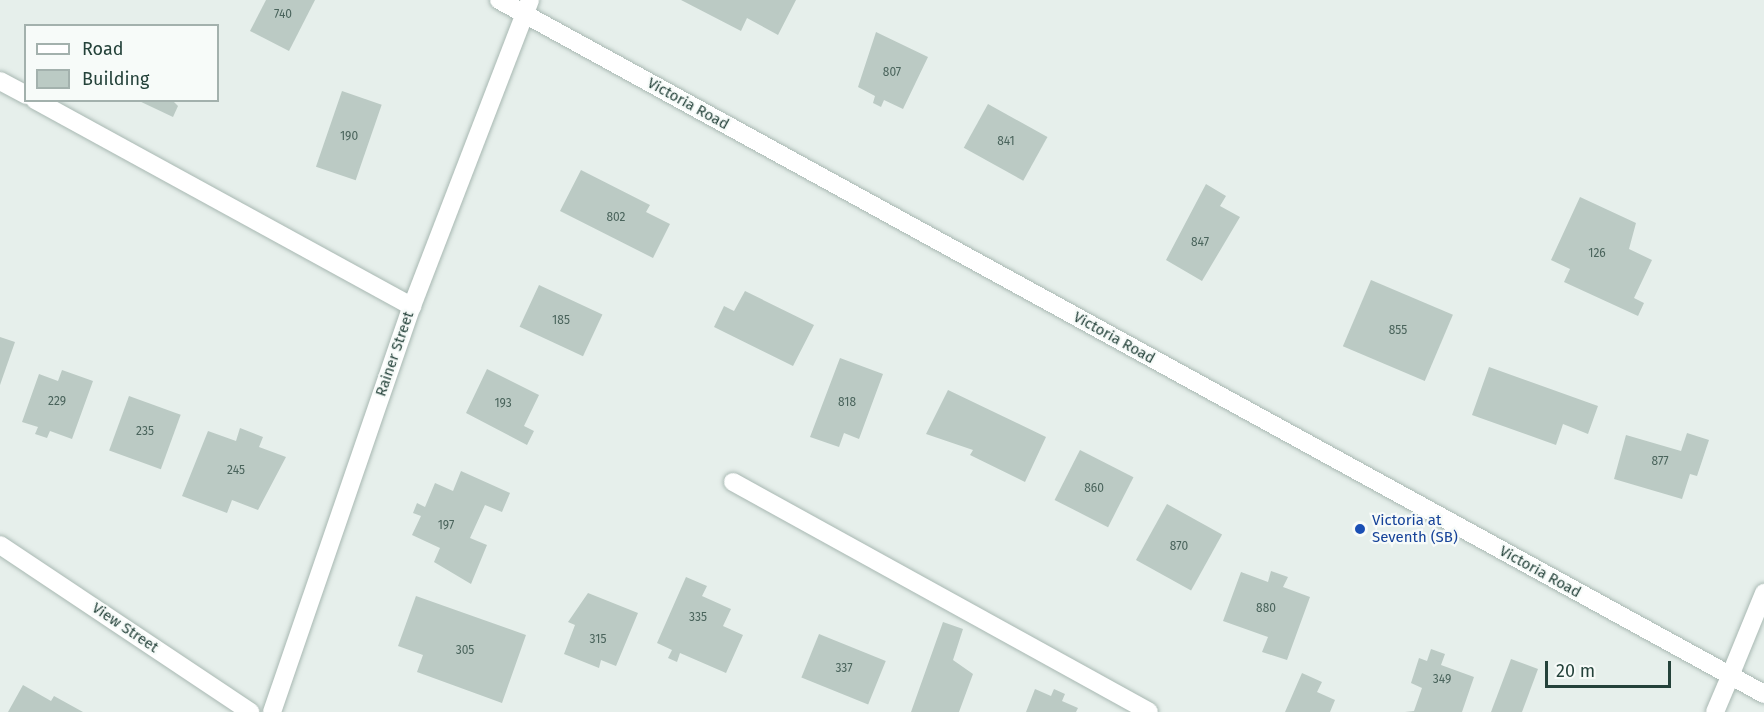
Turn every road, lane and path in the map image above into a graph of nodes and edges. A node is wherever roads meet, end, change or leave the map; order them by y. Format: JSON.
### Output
{"nodes":[{"id":1,"x":499,"y":0,"type":"edge"},
{"id":2,"x":528,"y":7,"type":"edge"},
{"id":3,"x":0,"y":81,"type":"edge"},
{"id":4,"x":24,"y":94,"type":"edge"},
{"id":5,"x":39,"y":102,"type":"edge"},
{"id":6,"x":412,"y":306,"type":"junction"},
{"id":7,"x":733,"y":482,"type":"dead end"},
{"id":8,"x":0,"y":545,"type":"edge"},
{"id":9,"x":1764,"y":594,"type":"edge"},
{"id":10,"x":1730,"y":676,"type":"junction"},
{"id":11,"x":1764,"y":694,"type":"edge"},
{"id":12,"x":250,"y":712,"type":"edge"},
{"id":13,"x":272,"y":712,"type":"edge"},
{"id":14,"x":1149,"y":712,"type":"edge"},
{"id":15,"x":1715,"y":712,"type":"edge"}],
"edges":[{"from":1,"to":2,"type":"street","name":"Victoria Road"},
{"from":2,"to":6,"type":"street","name":"Rainer Street"},
{"from":2,"to":10,"type":"street","name":"Victoria Road"},
{"from":3,"to":4,"type":"street"},
{"from":5,"to":6,"type":"street"},
{"from":6,"to":13,"type":"street","name":"Rainer Street"},
{"from":7,"to":14,"type":"street"},
{"from":8,"to":12,"type":"street","name":"View Street"},
{"from":9,"to":10,"type":"street"},
{"from":10,"to":11,"type":"street","name":"Victoria Road"},
{"from":10,"to":15,"type":"street"}]}
